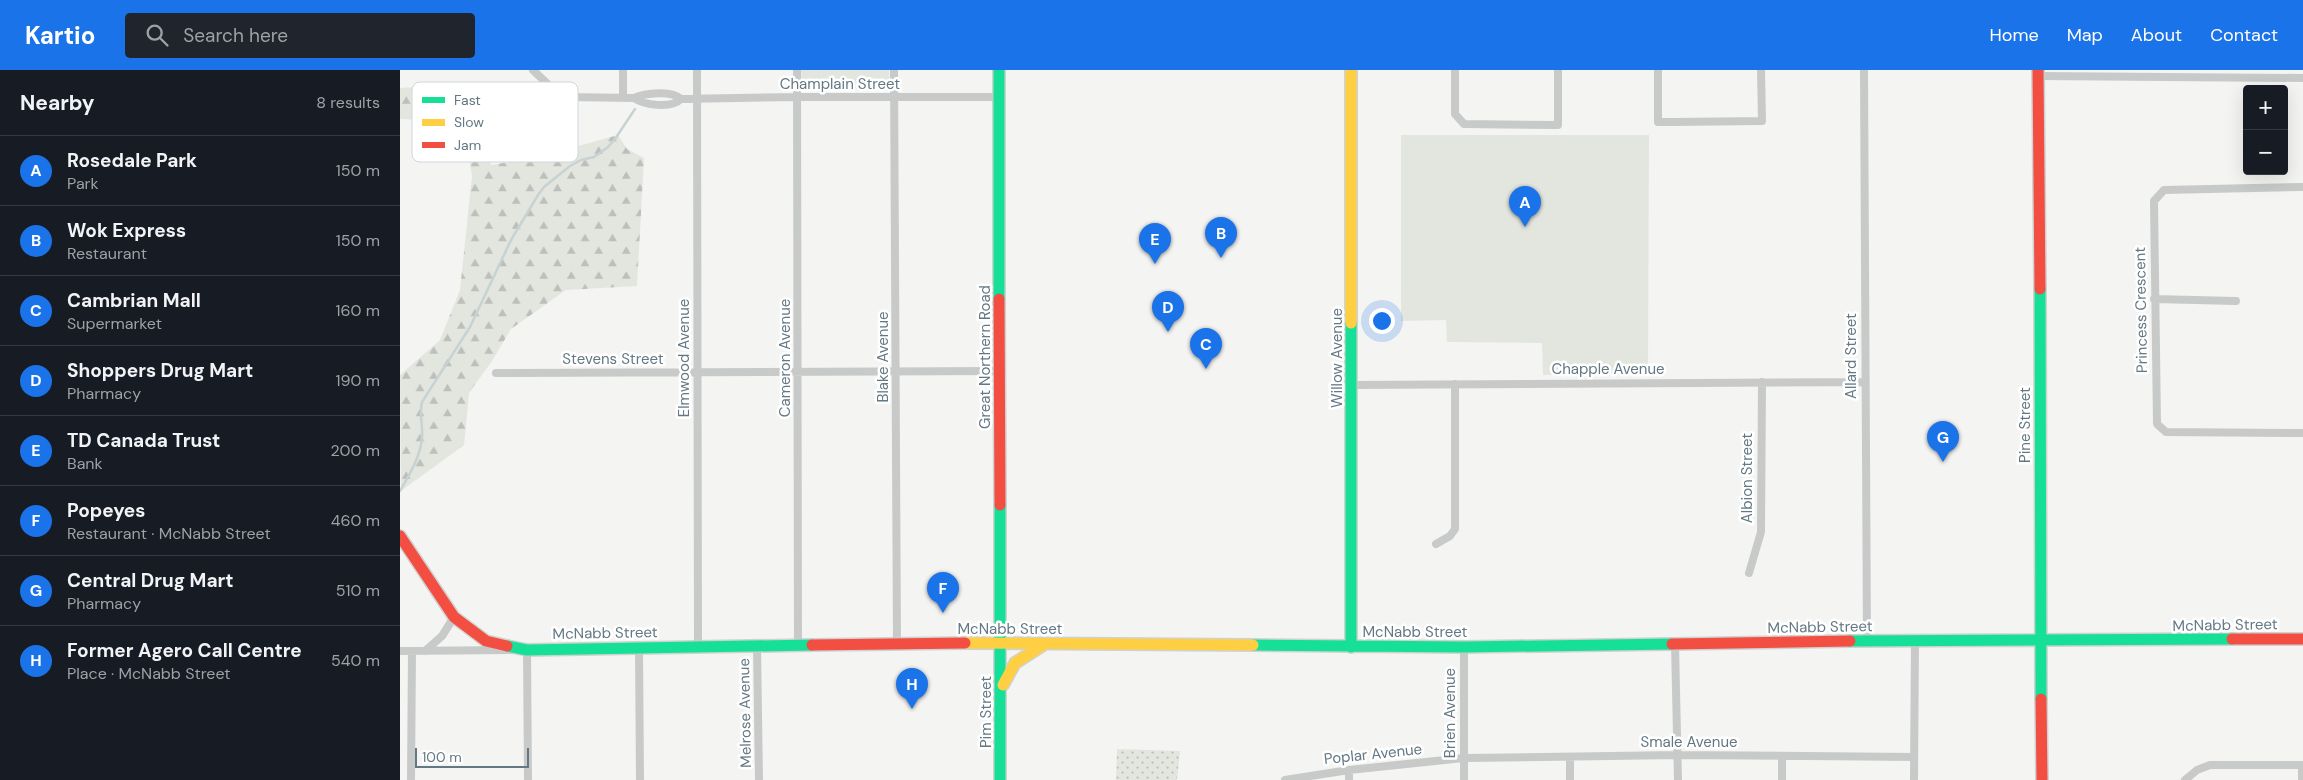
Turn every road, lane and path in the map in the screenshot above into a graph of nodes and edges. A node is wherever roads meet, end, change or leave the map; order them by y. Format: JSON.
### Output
{"nodes":[{"id":1,"x":533,"y":70,"type":"edge"},
{"id":2,"x":623,"y":70,"type":"edge"},
{"id":3,"x":696,"y":70,"type":"edge"},
{"id":4,"x":797,"y":70,"type":"edge"},
{"id":5,"x":894,"y":70,"type":"edge"},
{"id":6,"x":999,"y":70,"type":"edge"},
{"id":7,"x":1352,"y":70,"type":"edge"},
{"id":8,"x":1454,"y":70,"type":"edge"},
{"id":9,"x":1558,"y":70,"type":"edge"},
{"id":10,"x":1658,"y":70,"type":"edge"},
{"id":11,"x":1761,"y":70,"type":"edge"},
{"id":12,"x":1864,"y":70,"type":"edge"},
{"id":13,"x":2038,"y":73,"type":"edge"},
{"id":14,"x":2153,"y":74,"type":"edge"},
{"id":15,"x":2303,"y":78,"type":"edge"},
{"id":16,"x":546,"y":82,"type":"edge"},
{"id":17,"x":578,"y":97,"type":"edge"},
{"id":18,"x":623,"y":97,"type":"junction"},
{"id":19,"x":798,"y":97,"type":"junction"},
{"id":20,"x":999,"y":97,"type":"junction"},
{"id":21,"x":894,"y":98,"type":"junction"},
{"id":22,"x":697,"y":99,"type":"junction"},
{"id":23,"x":2303,"y":187,"type":"edge"},
{"id":24,"x":2154,"y":299,"type":"junction"},
{"id":25,"x":2236,"y":301,"type":"dead end"},
{"id":26,"x":1000,"y":371,"type":"junction"},
{"id":27,"x":698,"y":372,"type":"junction"},
{"id":28,"x":799,"y":372,"type":"junction"},
{"id":29,"x":897,"y":372,"type":"junction"},
{"id":30,"x":496,"y":373,"type":"dead end"},
{"id":31,"x":1762,"y":382,"type":"junction"},
{"id":32,"x":1865,"y":382,"type":"junction"},
{"id":33,"x":1455,"y":384,"type":"junction"},
{"id":34,"x":1352,"y":385,"type":"junction"},
{"id":35,"x":2303,"y":433,"type":"edge"},
{"id":36,"x":400,"y":536,"type":"edge"},
{"id":37,"x":1436,"y":544,"type":"dead end"},
{"id":38,"x":1749,"y":573,"type":"dead end"},
{"id":39,"x":454,"y":617,"type":"junction"},
{"id":40,"x":2303,"y":639,"type":"edge"},
{"id":41,"x":1867,"y":641,"type":"junction"},
{"id":42,"x":1916,"y":641,"type":"junction"},
{"id":43,"x":2040,"y":642,"type":"junction"},
{"id":44,"x":1000,"y":643,"type":"junction"},
{"id":45,"x":1044,"y":644,"type":"junction"},
{"id":46,"x":1675,"y":644,"type":"junction"},
{"id":47,"x":897,"y":645,"type":"junction"},
{"id":48,"x":638,"y":646,"type":"junction"},
{"id":49,"x":698,"y":646,"type":"junction"},
{"id":50,"x":758,"y":646,"type":"junction"},
{"id":51,"x":798,"y":646,"type":"junction"},
{"id":52,"x":1351,"y":647,"type":"junction"},
{"id":53,"x":1464,"y":647,"type":"junction"},
{"id":54,"x":527,"y":650,"type":"junction"},
{"id":55,"x":400,"y":651,"type":"edge"},
{"id":56,"x":412,"y":651,"type":"junction"},
{"id":57,"x":426,"y":651,"type":"junction"},
{"id":58,"x":1002,"y":687,"type":"junction"},
{"id":59,"x":1678,"y":755,"type":"junction"},
{"id":60,"x":1782,"y":757,"type":"junction"},
{"id":61,"x":1914,"y":757,"type":"junction"},
{"id":62,"x":1464,"y":758,"type":"junction"},
{"id":63,"x":1570,"y":758,"type":"junction"},
{"id":64,"x":2302,"y":765,"type":"edge"},
{"id":65,"x":1349,"y":770,"type":"junction"},
{"id":66,"x":411,"y":780,"type":"edge"},
{"id":67,"x":528,"y":780,"type":"edge"},
{"id":68,"x":640,"y":780,"type":"edge"},
{"id":69,"x":759,"y":780,"type":"edge"},
{"id":70,"x":1000,"y":780,"type":"edge"},
{"id":71,"x":1285,"y":780,"type":"edge"},
{"id":72,"x":1349,"y":780,"type":"edge"},
{"id":73,"x":1464,"y":780,"type":"edge"},
{"id":74,"x":1570,"y":780,"type":"edge"},
{"id":75,"x":1678,"y":780,"type":"edge"},
{"id":76,"x":1782,"y":780,"type":"edge"},
{"id":77,"x":1914,"y":780,"type":"edge"},
{"id":78,"x":2042,"y":780,"type":"edge"},
{"id":79,"x":2185,"y":780,"type":"edge"},
{"id":80,"x":2302,"y":780,"type":"edge"}],
"edges":[{"from":1,"to":16,"type":"street","name":"Champlain Street"},
{"from":2,"to":18,"type":"street"},
{"from":3,"to":22,"type":"street","name":"Elmwood Avenue"},
{"from":4,"to":19,"type":"street","name":"Cameron Avenue"},
{"from":5,"to":21,"type":"street","name":"Blake Avenue"},
{"from":6,"to":20,"type":"main road","name":"Great Northern Road"},
{"from":7,"to":34,"type":"main road","name":"Willow Avenue"},
{"from":8,"to":9,"type":"street"},
{"from":10,"to":11,"type":"street"},
{"from":12,"to":32,"type":"street","name":"Allard Street"},
{"from":13,"to":14,"type":"street"},
{"from":13,"to":43,"type":"main road","name":"Pine Street"},
{"from":14,"to":15,"type":"street"},
{"from":17,"to":18,"type":"street","name":"Champlain Street"},
{"from":18,"to":22,"type":"street","name":"Champlain Street"},
{"from":19,"to":21,"type":"street","name":"Champlain Street"},
{"from":19,"to":22,"type":"street","name":"Champlain Street"},
{"from":19,"to":28,"type":"street","name":"Cameron Avenue"},
{"from":20,"to":21,"type":"street","name":"Champlain Street"},
{"from":20,"to":26,"type":"main road","name":"Great Northern Road"},
{"from":21,"to":29,"type":"street","name":"Blake Avenue"},
{"from":22,"to":27,"type":"street","name":"Elmwood Avenue"},
{"from":23,"to":24,"type":"street","name":"Princess Crescent"},
{"from":24,"to":25,"type":"street"},
{"from":24,"to":35,"type":"street","name":"Princess Crescent"},
{"from":26,"to":29,"type":"street","name":"Stevens Street"},
{"from":26,"to":44,"type":"main road","name":"Great Northern Road"},
{"from":27,"to":28,"type":"street","name":"Stevens Street"},
{"from":27,"to":30,"type":"street","name":"Stevens Street"},
{"from":27,"to":49,"type":"street","name":"Elmwood Avenue"},
{"from":28,"to":29,"type":"street","name":"Stevens Street"},
{"from":28,"to":51,"type":"street","name":"Cameron Avenue"},
{"from":29,"to":47,"type":"street","name":"Blake Avenue"},
{"from":31,"to":32,"type":"street","name":"Chapple Avenue"},
{"from":31,"to":33,"type":"street","name":"Chapple Avenue"},
{"from":31,"to":38,"type":"street","name":"Albion Street"},
{"from":32,"to":41,"type":"street","name":"Allard Street"},
{"from":33,"to":34,"type":"street","name":"Chapple Avenue"},
{"from":33,"to":37,"type":"street"},
{"from":34,"to":52,"type":"main road","name":"Willow Avenue"},
{"from":36,"to":39,"type":"main road","name":"McNabb Street"},
{"from":39,"to":54,"type":"main road","name":"McNabb Street"},
{"from":39,"to":57,"type":"street"},
{"from":40,"to":43,"type":"main road","name":"McNabb Street"},
{"from":41,"to":42,"type":"main road","name":"McNabb Street"},
{"from":41,"to":46,"type":"main road","name":"McNabb Street"},
{"from":42,"to":43,"type":"main road","name":"McNabb Street"},
{"from":42,"to":61,"type":"street"},
{"from":43,"to":78,"type":"main road","name":"Pine Street"},
{"from":44,"to":45,"type":"main road","name":"McNabb Street"},
{"from":44,"to":47,"type":"main road","name":"McNabb Street"},
{"from":44,"to":58,"type":"main road","name":"Pim Street"},
{"from":45,"to":52,"type":"main road","name":"McNabb Street"},
{"from":45,"to":58,"type":"main road"},
{"from":46,"to":53,"type":"main road","name":"McNabb Street"},
{"from":46,"to":59,"type":"street"},
{"from":47,"to":51,"type":"main road","name":"McNabb Street"},
{"from":48,"to":49,"type":"main road","name":"McNabb Street"},
{"from":48,"to":54,"type":"main road","name":"McNabb Street"},
{"from":48,"to":68,"type":"street"},
{"from":49,"to":50,"type":"main road","name":"McNabb Street"},
{"from":50,"to":51,"type":"main road","name":"McNabb Street"},
{"from":50,"to":69,"type":"street","name":"Melrose Avenue"},
{"from":52,"to":53,"type":"main road","name":"McNabb Street"},
{"from":53,"to":62,"type":"street","name":"Brien Avenue"},
{"from":54,"to":57,"type":"street","name":"McNabb Street"},
{"from":54,"to":67,"type":"street"},
{"from":55,"to":56,"type":"street","name":"McNabb Street"},
{"from":56,"to":57,"type":"street","name":"McNabb Street"},
{"from":56,"to":66,"type":"street"},
{"from":58,"to":70,"type":"main road","name":"Pim Street"},
{"from":59,"to":60,"type":"street","name":"Smale Avenue"},
{"from":59,"to":63,"type":"street","name":"Smale Avenue"},
{"from":59,"to":75,"type":"street"},
{"from":60,"to":61,"type":"street","name":"Smale Avenue"},
{"from":60,"to":76,"type":"street"},
{"from":61,"to":77,"type":"street"},
{"from":62,"to":63,"type":"street","name":"Smale Avenue"},
{"from":62,"to":65,"type":"street","name":"Poplar Avenue"},
{"from":62,"to":73,"type":"street","name":"Brien Avenue"},
{"from":63,"to":74,"type":"street"},
{"from":64,"to":79,"type":"street"},
{"from":64,"to":80,"type":"street"},
{"from":65,"to":71,"type":"street","name":"Poplar Avenue"},
{"from":65,"to":72,"type":"street"}]}
